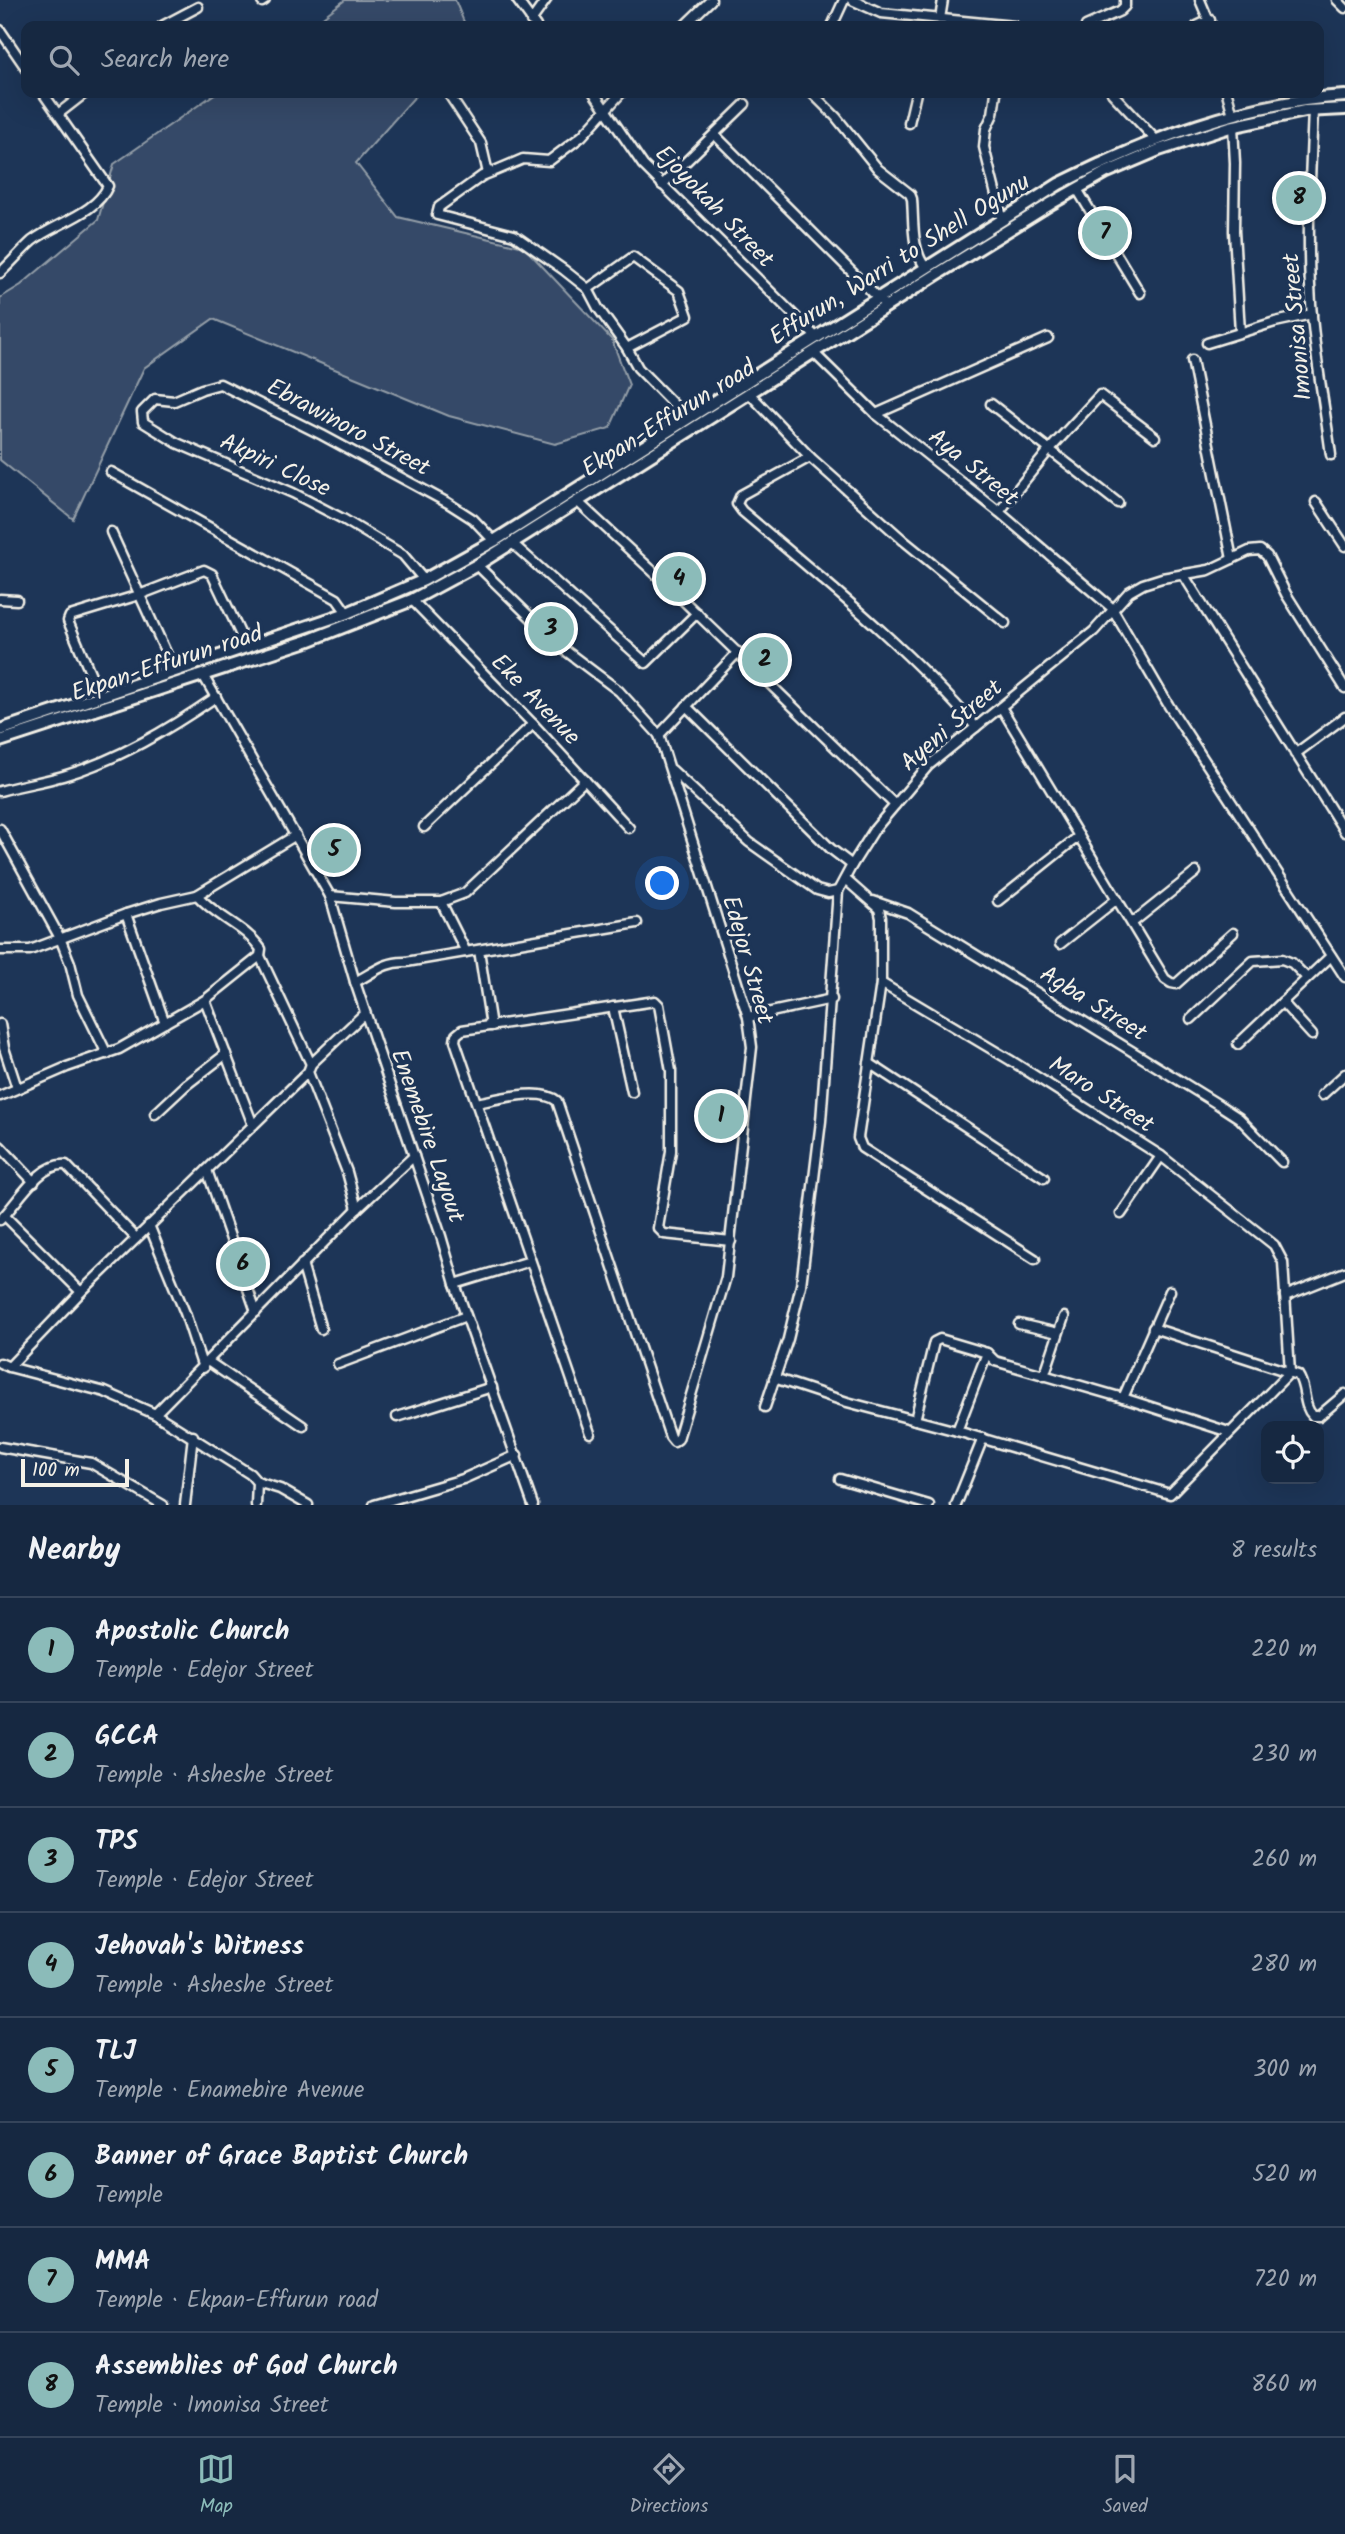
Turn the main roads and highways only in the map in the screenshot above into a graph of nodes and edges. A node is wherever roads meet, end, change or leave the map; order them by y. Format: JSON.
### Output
{"nodes":[{"id":1,"x":1345,"y":96,"type":"edge"},
{"id":2,"x":1345,"y":109,"type":"edge"},
{"id":3,"x":1233,"y":121,"type":"junction"},
{"id":4,"x":882,"y":303,"type":"junction"},
{"id":5,"x":0,"y":730,"type":"edge"},
{"id":6,"x":0,"y":741,"type":"edge"}],
"edges":[{"from":1,"to":3,"type":"main road","name":"Effurun, Warri to Shell Ogunu"},
{"from":2,"to":3,"type":"main road","name":"Ekpan-Effurun road"},
{"from":3,"to":4,"type":"main road","name":"Ekpan-Effurun road"},
{"from":3,"to":4,"type":"main road","name":"Effurun, Warri to Shell Ogunu"},
{"from":4,"to":5,"type":"main road","name":"Effurun, Warri to Shell Ogunu"},
{"from":4,"to":6,"type":"main road","name":"Ekpan-Effurun road"}]}
